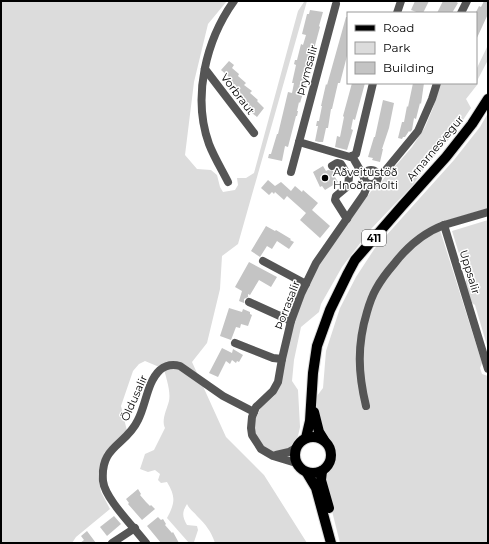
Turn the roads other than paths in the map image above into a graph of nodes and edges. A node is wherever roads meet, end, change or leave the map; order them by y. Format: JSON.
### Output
{"nodes":[{"id":1,"x":234,"y":1,"type":"edge"},
{"id":2,"x":401,"y":1,"type":"edge"},
{"id":3,"x":467,"y":1,"type":"edge"},
{"id":4,"x":336,"y":4,"type":"dead end"},
{"id":5,"x":397,"y":12,"type":"edge"},
{"id":6,"x":462,"y":12,"type":"edge"},
{"id":7,"x":205,"y":69,"type":"junction"},
{"id":8,"x":374,"y":84,"type":"edge"},
{"id":9,"x":436,"y":84,"type":"edge"},
{"id":10,"x":488,"y":99,"type":"edge"},
{"id":11,"x":254,"y":133,"type":"dead end"},
{"id":12,"x":299,"y":142,"type":"junction"},
{"id":13,"x":354,"y":155,"type":"junction"},
{"id":14,"x":332,"y":166,"type":"dead end"},
{"id":15,"x":344,"y":169,"type":"junction"},
{"id":16,"x":291,"y":172,"type":"dead end"},
{"id":17,"x":336,"y":174,"type":"dead end"},
{"id":18,"x":366,"y":174,"type":"junction"},
{"id":19,"x":378,"y":175,"type":"junction"},
{"id":20,"x":228,"y":182,"type":"dead end"},
{"id":21,"x":368,"y":184,"type":"junction"},
{"id":22,"x":488,"y":212,"type":"edge"},
{"id":23,"x":347,"y":219,"type":"junction"},
{"id":24,"x":444,"y":225,"type":"junction"},
{"id":25,"x":263,"y":261,"type":"dead end"},
{"id":26,"x":306,"y":284,"type":"junction"},
{"id":27,"x":249,"y":302,"type":"dead end"},
{"id":28,"x":290,"y":320,"type":"junction"},
{"id":29,"x":235,"y":343,"type":"dead end"},
{"id":30,"x":282,"y":359,"type":"junction"},
{"id":31,"x":488,"y":369,"type":"edge"},
{"id":32,"x":312,"y":402,"type":"junction"},
{"id":33,"x":366,"y":406,"type":"dead end"},
{"id":34,"x":254,"y":412,"type":"junction"},
{"id":35,"x":306,"y":438,"type":"junction"},
{"id":36,"x":324,"y":440,"type":"junction"},
{"id":37,"x":296,"y":448,"type":"junction"},
{"id":38,"x":273,"y":456,"type":"junction"},
{"id":39,"x":296,"y":463,"type":"junction"},
{"id":40,"x":322,"y":471,"type":"junction"},
{"id":41,"x":307,"y":473,"type":"junction"},
{"id":42,"x":135,"y":528,"type":"junction"},
{"id":43,"x":112,"y":543,"type":"edge"},
{"id":44,"x":146,"y":543,"type":"edge"},
{"id":45,"x":331,"y":543,"type":"edge"},
{"id":46,"x":338,"y":543,"type":"edge"}],
"edges":[{"from":1,"to":7,"type":"street","name":"Vorbraut"},
{"from":2,"to":5,"type":"street"},
{"from":3,"to":6,"type":"street"},
{"from":4,"to":12,"type":"street","name":"Þrymsalir"},
{"from":7,"to":11,"type":"street","name":"Vorbraut"},
{"from":7,"to":20,"type":"street","name":"Vorbraut"},
{"from":8,"to":13,"type":"street"},
{"from":9,"to":19,"type":"street","name":"Þorrasalir"},
{"from":10,"to":32,"type":"main road","name":"Arnarnesvegur","number":"411"},
{"from":12,"to":13,"type":"street"},
{"from":12,"to":16,"type":"street","name":"Þrymsalir"},
{"from":13,"to":18,"type":"street"},
{"from":14,"to":15,"type":"street"},
{"from":15,"to":17,"type":"street"},
{"from":15,"to":23,"type":"street"},
{"from":18,"to":19,"type":"street"},
{"from":18,"to":21,"type":"street"},
{"from":19,"to":21,"type":"street","name":"Þorrasalir"},
{"from":21,"to":23,"type":"street","name":"Þorrasalir"},
{"from":22,"to":24,"type":"street"},
{"from":23,"to":26,"type":"street","name":"Þorrasalir"},
{"from":24,"to":31,"type":"street","name":"Uppsalir"},
{"from":24,"to":33,"type":"street"},
{"from":25,"to":26,"type":"street"},
{"from":26,"to":28,"type":"street","name":"Þorrasalir"},
{"from":27,"to":28,"type":"street"},
{"from":28,"to":30,"type":"street","name":"Þorrasalir"},
{"from":29,"to":30,"type":"street"},
{"from":30,"to":34,"type":"street","name":"Þorrasalir"},
{"from":32,"to":35,"type":"main road","name":"Arnarnesvegur","number":"411"},
{"from":32,"to":36,"type":"main road","name":"Arnarnesvegur","number":"411"},
{"from":34,"to":38,"type":"street"},
{"from":34,"to":42,"type":"street","name":"Öldusalir"},
{"from":35,"to":36,"type":"main road"},
{"from":35,"to":37,"type":"main road"},
{"from":36,"to":40,"type":"main road","number":"411"},
{"from":37,"to":38,"type":"street"},
{"from":37,"to":39,"type":"main road"},
{"from":38,"to":39,"type":"street"},
{"from":39,"to":41,"type":"main road"},
{"from":40,"to":41,"type":"main road"},
{"from":40,"to":46,"type":"main road"},
{"from":41,"to":45,"type":"main road"},
{"from":42,"to":43,"type":"street"},
{"from":42,"to":44,"type":"street","name":"Öldusalir"}]}
